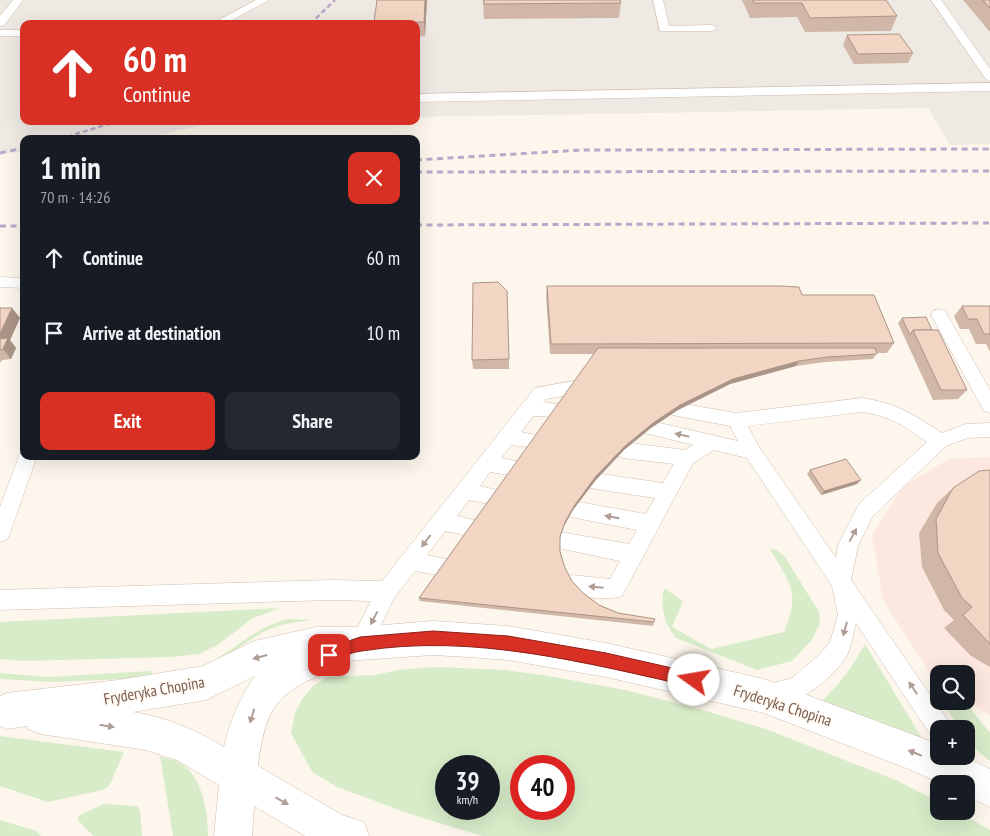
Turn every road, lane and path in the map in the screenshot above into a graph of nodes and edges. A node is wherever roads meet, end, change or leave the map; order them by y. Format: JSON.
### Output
{"nodes":[{"id":1,"x":18,"y":0,"type":"edge"},
{"id":2,"x":264,"y":0,"type":"edge"},
{"id":3,"x":658,"y":0,"type":"edge"},
{"id":4,"x":936,"y":0,"type":"edge"},
{"id":5,"x":224,"y":20,"type":"edge"},
{"id":6,"x":0,"y":23,"type":"edge"},
{"id":7,"x":712,"y":28,"type":"dead end"},
{"id":8,"x":0,"y":33,"type":"edge"},
{"id":9,"x":20,"y":33,"type":"edge"},
{"id":10,"x":990,"y":76,"type":"edge"},
{"id":11,"x":990,"y":87,"type":"edge"},
{"id":12,"x":420,"y":98,"type":"edge"},
{"id":13,"x":0,"y":282,"type":"edge"},
{"id":14,"x":20,"y":282,"type":"edge"},
{"id":15,"x":939,"y":315,"type":"dead end"},
{"id":16,"x":573,"y":388,"type":"edge"},
{"id":17,"x":990,"y":406,"type":"edge"},
{"id":18,"x":528,"y":409,"type":"junction"},
{"id":19,"x":557,"y":410,"type":"edge"},
{"id":20,"x":678,"y":410,"type":"edge"},
{"id":21,"x":736,"y":420,"type":"junction"},
{"id":22,"x":651,"y":428,"type":"edge"},
{"id":23,"x":990,"y":430,"type":"edge"},
{"id":24,"x":506,"y":437,"type":"junction"},
{"id":25,"x":535,"y":441,"type":"edge"},
{"id":26,"x":713,"y":442,"type":"junction"},
{"id":27,"x":940,"y":442,"type":"junction"},
{"id":28,"x":624,"y":450,"type":"edge"},
{"id":29,"x":753,"y":452,"type":"junction"},
{"id":30,"x":687,"y":458,"type":"junction"},
{"id":31,"x":27,"y":460,"type":"edge"},
{"id":32,"x":486,"y":464,"type":"junction"},
{"id":33,"x":515,"y":468,"type":"edge"},
{"id":34,"x":595,"y":481,"type":"edge"},
{"id":35,"x":465,"y":491,"type":"junction"},
{"id":36,"x":668,"y":492,"type":"junction"},
{"id":37,"x":494,"y":496,"type":"edge"},
{"id":38,"x":573,"y":510,"type":"edge"},
{"id":39,"x":440,"y":522,"type":"junction"},
{"id":40,"x":651,"y":524,"type":"junction"},
{"id":41,"x":472,"y":527,"type":"edge"},
{"id":42,"x":0,"y":533,"type":"edge"},
{"id":43,"x":560,"y":541,"type":"edge"},
{"id":44,"x":635,"y":554,"type":"junction"},
{"id":45,"x":411,"y":560,"type":"junction"},
{"id":46,"x":443,"y":567,"type":"edge"},
{"id":47,"x":841,"y":582,"type":"junction"},
{"id":48,"x":572,"y":585,"type":"edge"},
{"id":49,"x":387,"y":591,"type":"junction"},
{"id":50,"x":0,"y":600,"type":"edge"},
{"id":51,"x":360,"y":644,"type":"junction"},
{"id":52,"x":764,"y":696,"type":"junction"},
{"id":53,"x":4,"y":710,"type":"edge"},
{"id":54,"x":934,"y":720,"type":"edge"},
{"id":55,"x":975,"y":775,"type":"edge"},
{"id":56,"x":239,"y":777,"type":"junction"},
{"id":57,"x":339,"y":835,"type":"edge"},
{"id":58,"x":233,"y":836,"type":"edge"}],
"edges":[{"from":1,"to":6,"type":"lane"},
{"from":2,"to":5,"type":"lane"},
{"from":3,"to":7,"type":"lane"},
{"from":4,"to":10,"type":"lane"},
{"from":8,"to":9,"type":"lane"},
{"from":11,"to":12,"type":"lane"},
{"from":13,"to":14,"type":"lane"},
{"from":15,"to":17,"type":"lane"},
{"from":16,"to":18,"type":"lane"},
{"from":18,"to":19,"type":"lane"},
{"from":18,"to":24,"type":"lane"},
{"from":20,"to":21,"type":"lane"},
{"from":21,"to":27,"type":"lane"},
{"from":21,"to":29,"type":"lane"},
{"from":26,"to":22,"type":"lane","one_way":true},
{"from":23,"to":27,"type":"lane"},
{"from":24,"to":25,"type":"lane"},
{"from":24,"to":32,"type":"lane"},
{"from":26,"to":29,"type":"lane"},
{"from":26,"to":30,"type":"lane"},
{"from":47,"to":27,"type":"lane","one_way":true},
{"from":28,"to":30,"type":"lane"},
{"from":29,"to":47,"type":"lane"},
{"from":30,"to":36,"type":"lane"},
{"from":31,"to":42,"type":"lane"},
{"from":32,"to":33,"type":"lane"},
{"from":32,"to":35,"type":"lane"},
{"from":34,"to":36,"type":"lane"},
{"from":35,"to":37,"type":"lane"},
{"from":35,"to":39,"type":"lane"},
{"from":36,"to":40,"type":"lane"},
{"from":40,"to":38,"type":"lane","one_way":true},
{"from":39,"to":41,"type":"lane"},
{"from":39,"to":45,"type":"lane","one_way":true},
{"from":40,"to":44,"type":"lane"},
{"from":43,"to":44,"type":"lane"},
{"from":44,"to":48,"type":"lane","one_way":true},
{"from":45,"to":46,"type":"lane"},
{"from":45,"to":49,"type":"lane"},
{"from":47,"to":52,"type":"lane","one_way":true},
{"from":54,"to":47,"type":"lane","one_way":true},
{"from":49,"to":50,"type":"lane"},
{"from":49,"to":51,"type":"lane","one_way":true},
{"from":51,"to":52,"type":"street","name":"Fryderyka Chopina"},
{"from":51,"to":53,"type":"street","name":"Fryderyka Chopina","one_way":true},
{"from":51,"to":56,"type":"street","one_way":true},
{"from":55,"to":52,"type":"street","name":"Fryderyka Chopina","one_way":true},
{"from":53,"to":56,"type":"street","name":"Fryderyka Chopina","one_way":true},
{"from":56,"to":57,"type":"street","name":"Fryderyka Chopina","one_way":true},
{"from":56,"to":58,"type":"street"}]}
